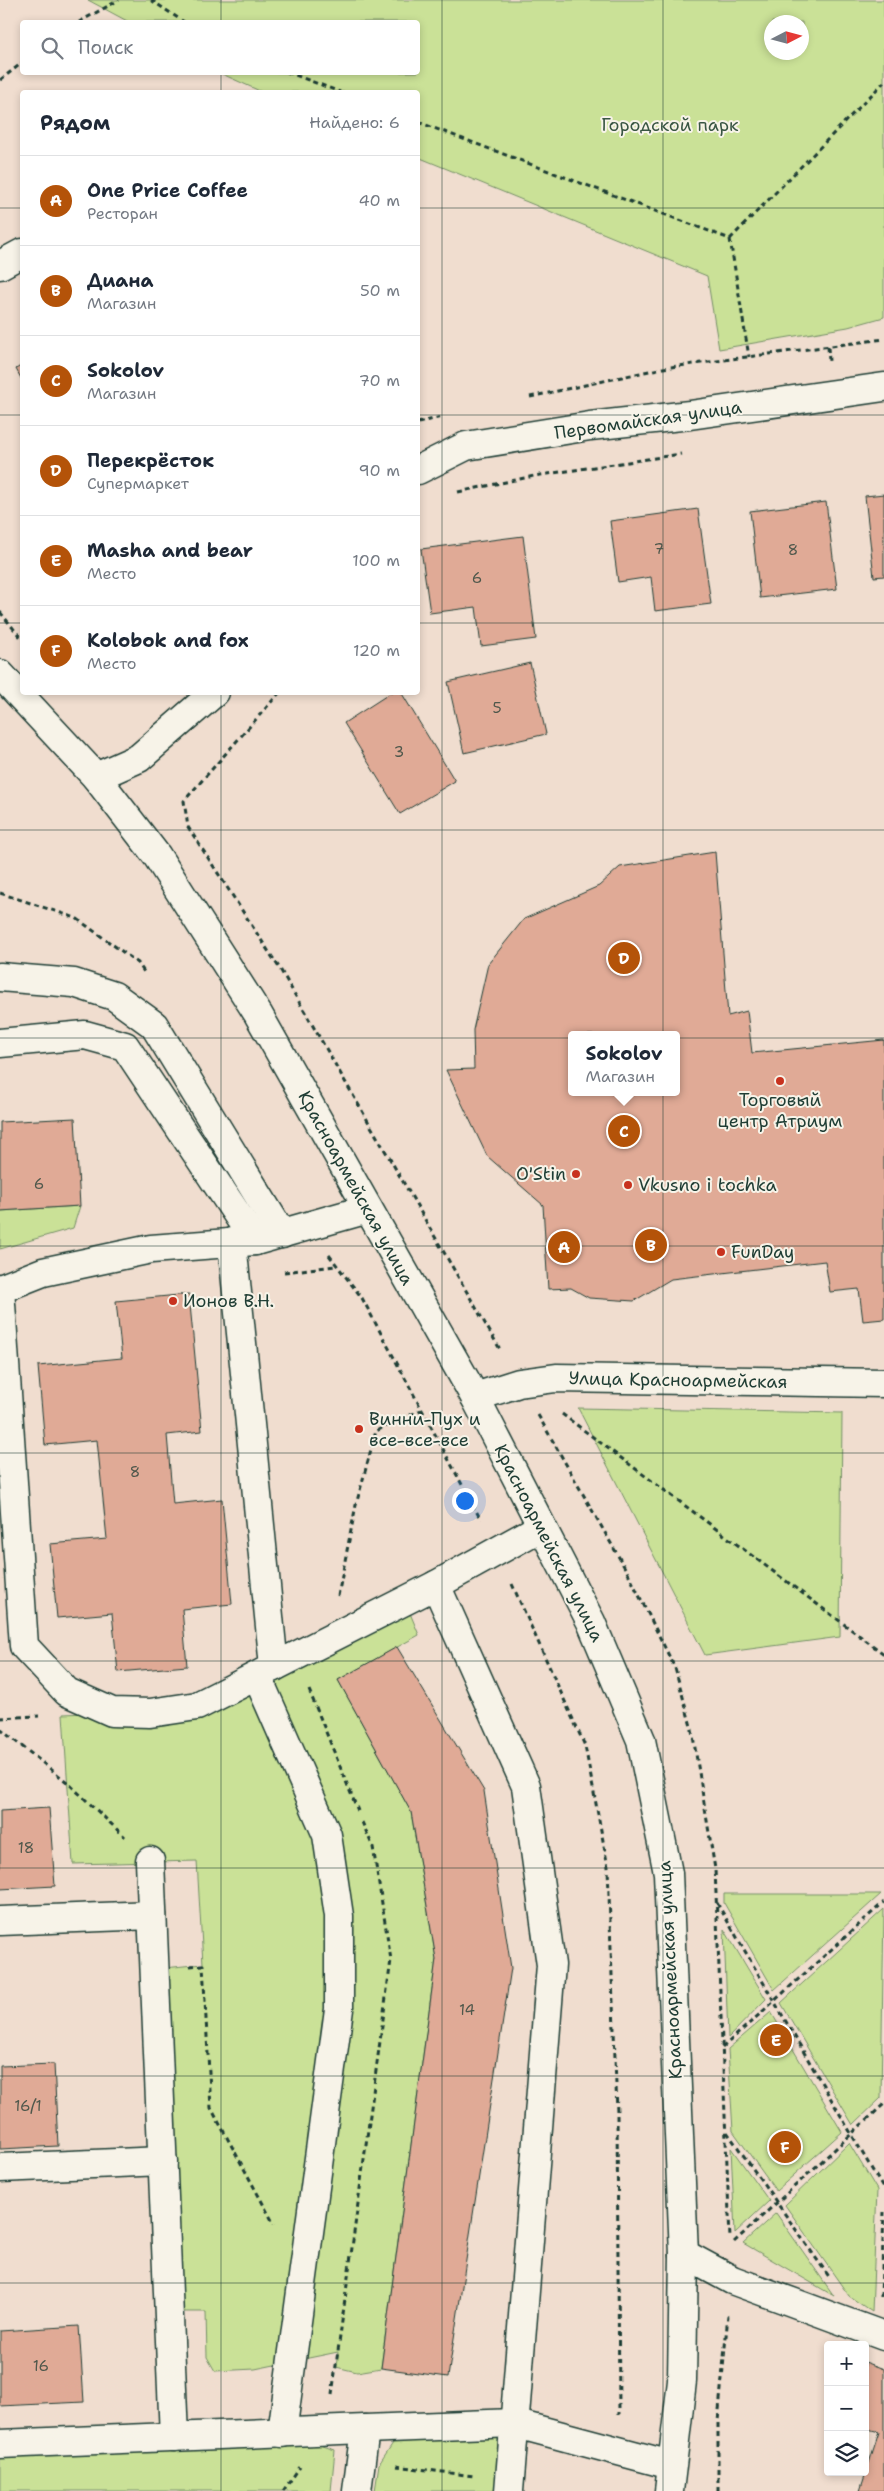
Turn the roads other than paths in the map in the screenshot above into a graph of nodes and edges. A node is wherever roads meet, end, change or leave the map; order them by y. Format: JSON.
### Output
{"nodes":[{"id":1,"x":20,"y":254,"type":"edge"},
{"id":2,"x":0,"y":265,"type":"edge"},
{"id":3,"x":884,"y":387,"type":"edge"},
{"id":4,"x":420,"y":469,"type":"edge"},
{"id":5,"x":0,"y":674,"type":"edge"},
{"id":6,"x":212,"y":695,"type":"edge"},
{"id":7,"x":96,"y":777,"type":"junction"},
{"id":8,"x":0,"y":977,"type":"edge"},
{"id":9,"x":0,"y":1043,"type":"edge"},
{"id":10,"x":368,"y":1210,"type":"junction"},
{"id":11,"x":282,"y":1234,"type":"junction"},
{"id":12,"x":243,"y":1241,"type":"junction"},
{"id":13,"x":0,"y":1289,"type":"edge"},
{"id":14,"x":884,"y":1383,"type":"edge"},
{"id":15,"x":475,"y":1397,"type":"junction"},
{"id":16,"x":541,"y":1527,"type":"junction"},
{"id":17,"x":436,"y":1585,"type":"junction"},
{"id":18,"x":265,"y":1671,"type":"junction"},
{"id":19,"x":150,"y":1862,"type":"road end"},
{"id":20,"x":152,"y":1915,"type":"junction"},
{"id":21,"x":0,"y":1921,"type":"edge"},
{"id":22,"x":163,"y":2161,"type":"junction"},
{"id":23,"x":0,"y":2168,"type":"edge"},
{"id":24,"x":684,"y":2254,"type":"junction"},
{"id":25,"x":882,"y":2335,"type":"edge"},
{"id":26,"x":513,"y":2423,"type":"junction"},
{"id":27,"x":365,"y":2429,"type":"junction"},
{"id":28,"x":282,"y":2433,"type":"junction"},
{"id":29,"x":174,"y":2437,"type":"junction"},
{"id":30,"x":0,"y":2444,"type":"edge"},
{"id":31,"x":670,"y":2478,"type":"edge"},
{"id":32,"x":509,"y":2486,"type":"edge"},
{"id":33,"x":357,"y":2491,"type":"edge"}],
"edges":[{"from":1,"to":2,"type":"main road"},
{"from":3,"to":4,"type":"main road","name":"Первомайская улица"},
{"from":5,"to":7,"type":"main road","name":"Красноармейская улица"},
{"from":6,"to":7,"type":"main road"},
{"from":7,"to":10,"type":"main road","name":"Красноармейская улица"},
{"from":8,"to":11,"type":"main road"},
{"from":9,"to":12,"type":"main road"},
{"from":10,"to":11,"type":"main road"},
{"from":10,"to":15,"type":"main road","name":"Красноармейская улица"},
{"from":11,"to":12,"type":"main road"},
{"from":12,"to":13,"type":"main road"},
{"from":12,"to":18,"type":"main road"},
{"from":13,"to":18,"type":"main road"},
{"from":14,"to":15,"type":"main road","name":"Улица Красноармейская"},
{"from":15,"to":16,"type":"main road","name":"Красноармейская улица"},
{"from":16,"to":17,"type":"main road"},
{"from":16,"to":24,"type":"main road","name":"Красноармейская улица"},
{"from":17,"to":18,"type":"main road"},
{"from":17,"to":26,"type":"main road"},
{"from":18,"to":28,"type":"main road"},
{"from":19,"to":20,"type":"main road"},
{"from":20,"to":21,"type":"main road"},
{"from":20,"to":22,"type":"main road"},
{"from":22,"to":23,"type":"main road"},
{"from":22,"to":29,"type":"main road"},
{"from":24,"to":25,"type":"main road"},
{"from":24,"to":31,"type":"main road","name":"Красноармейская улица"},
{"from":26,"to":27,"type":"main road"},
{"from":26,"to":31,"type":"main road"},
{"from":26,"to":32,"type":"main road"},
{"from":27,"to":28,"type":"main road"},
{"from":27,"to":33,"type":"main road"},
{"from":28,"to":29,"type":"main road"},
{"from":29,"to":30,"type":"main road"}]}
